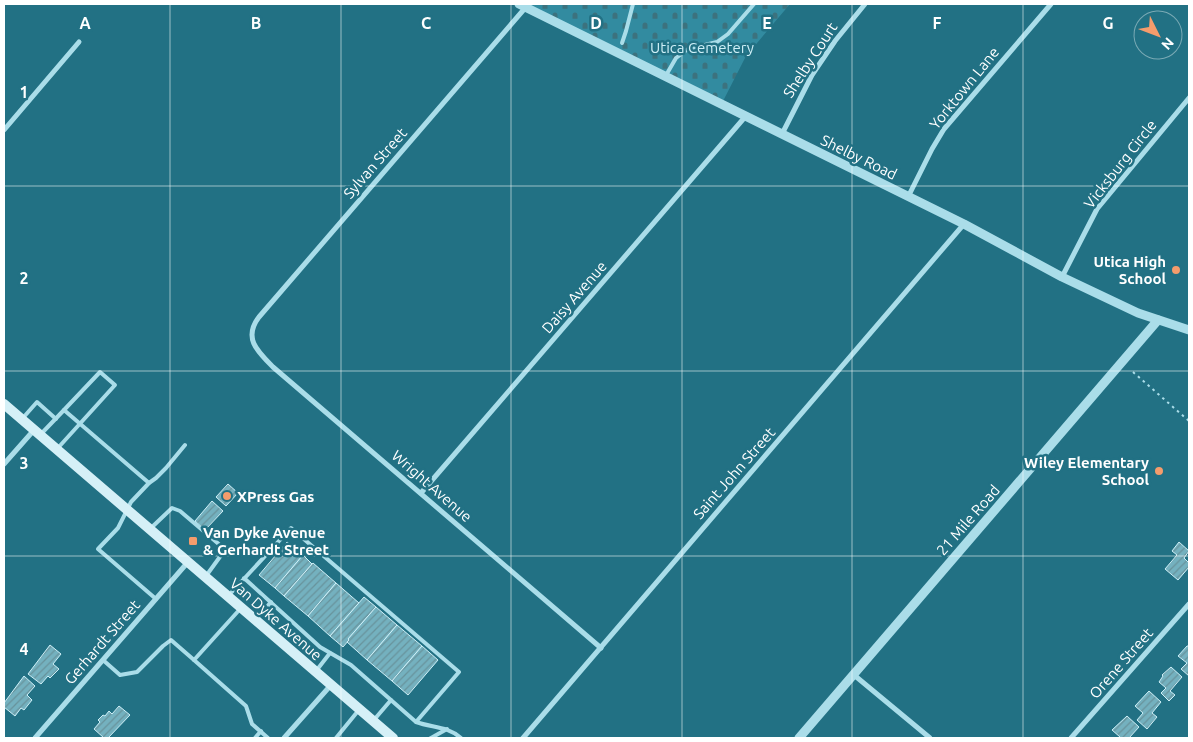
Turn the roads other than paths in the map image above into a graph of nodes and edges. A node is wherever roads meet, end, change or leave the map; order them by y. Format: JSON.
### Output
{"nodes":[{"id":1,"x":632,"y":4,"type":"edge"},
{"id":2,"x":754,"y":4,"type":"edge"},
{"id":3,"x":865,"y":4,"type":"edge"},
{"id":4,"x":1051,"y":4,"type":"edge"},
{"id":5,"x":523,"y":6,"type":"edge"},
{"id":6,"x":79,"y":42,"type":"dead end"},
{"id":7,"x":622,"y":43,"type":"dead end"},
{"id":8,"x":665,"y":77,"type":"junction"},
{"id":9,"x":1189,"y":98,"type":"edge"},
{"id":10,"x":745,"y":117,"type":"junction"},
{"id":11,"x":4,"y":130,"type":"edge"},
{"id":12,"x":782,"y":134,"type":"junction"},
{"id":13,"x":908,"y":197,"type":"junction"},
{"id":14,"x":964,"y":224,"type":"junction"},
{"id":15,"x":1062,"y":277,"type":"junction"},
{"id":16,"x":1158,"y":320,"type":"junction"},
{"id":17,"x":1189,"y":330,"type":"edge"},
{"id":18,"x":252,"y":339,"type":"joint"},
{"id":19,"x":4,"y":404,"type":"edge"},
{"id":20,"x":64,"y":410,"type":"junction"},
{"id":21,"x":22,"y":419,"type":"junction"},
{"id":22,"x":56,"y":419,"type":"junction"},
{"id":23,"x":79,"y":424,"type":"junction"},
{"id":24,"x":37,"y":432,"type":"junction"},
{"id":25,"x":185,"y":445,"type":"dead end"},
{"id":26,"x":57,"y":449,"type":"junction"},
{"id":27,"x":4,"y":464,"type":"edge"},
{"id":28,"x":149,"y":483,"type":"junction"},
{"id":29,"x":421,"y":493,"type":"junction"},
{"id":30,"x":127,"y":510,"type":"junction"},
{"id":31,"x":149,"y":529,"type":"junction"},
{"id":32,"x":188,"y":562,"type":"junction"},
{"id":33,"x":206,"y":578,"type":"junction"},
{"id":34,"x":244,"y":578,"type":"junction"},
{"id":35,"x":228,"y":596,"type":"junction"},
{"id":36,"x":156,"y":599,"type":"junction"},
{"id":37,"x":271,"y":602,"type":"junction"},
{"id":38,"x":1189,"y":604,"type":"edge"},
{"id":39,"x":241,"y":608,"type":"junction"},
{"id":40,"x":255,"y":620,"type":"junction"},
{"id":41,"x":601,"y":648,"type":"junction"},
{"id":42,"x":330,"y":653,"type":"junction"},
{"id":43,"x":103,"y":660,"type":"junction"},
{"id":44,"x":194,"y":660,"type":"junction"},
{"id":45,"x":316,"y":672,"type":"junction"},
{"id":46,"x":854,"y":675,"type":"junction"},
{"id":47,"x":331,"y":685,"type":"junction"},
{"id":48,"x":391,"y":700,"type":"junction"},
{"id":49,"x":359,"y":709,"type":"junction"},
{"id":50,"x":373,"y":721,"type":"junction"},
{"id":51,"x":416,"y":722,"type":"junction"},
{"id":52,"x":447,"y":729,"type":"junction"},
{"id":53,"x":261,"y":732,"type":"junction"},
{"id":54,"x":35,"y":738,"type":"edge"},
{"id":55,"x":255,"y":738,"type":"edge"},
{"id":56,"x":268,"y":738,"type":"edge"},
{"id":57,"x":284,"y":738,"type":"edge"},
{"id":58,"x":336,"y":738,"type":"edge"},
{"id":59,"x":393,"y":738,"type":"edge"},
{"id":60,"x":431,"y":738,"type":"edge"},
{"id":61,"x":461,"y":738,"type":"edge"},
{"id":62,"x":523,"y":738,"type":"edge"},
{"id":63,"x":799,"y":738,"type":"edge"},
{"id":64,"x":930,"y":738,"type":"edge"},
{"id":65,"x":1071,"y":738,"type":"edge"}],
"edges":[{"from":1,"to":7,"type":"lane"},
{"from":2,"to":8,"type":"lane"},
{"from":3,"to":12,"type":"street","name":"Shelby Court"},
{"from":4,"to":13,"type":"street","name":"Yorktown Lane"},
{"from":5,"to":8,"type":"street","name":"Shelby Road"},
{"from":5,"to":18,"type":"street","name":"Sylvan Street"},
{"from":6,"to":11,"type":"street"},
{"from":8,"to":10,"type":"street","name":"Shelby Road"},
{"from":9,"to":15,"type":"street","name":"Vicksburg Circle"},
{"from":10,"to":12,"type":"street","name":"Shelby Road"},
{"from":10,"to":29,"type":"street","name":"Daisy Avenue"},
{"from":12,"to":13,"type":"street","name":"Shelby Road"},
{"from":13,"to":14,"type":"street","name":"Shelby Road"},
{"from":14,"to":15,"type":"street","name":"Shelby Road"},
{"from":14,"to":41,"type":"street","name":"Saint John Street"},
{"from":15,"to":16,"type":"street","name":"Shelby Road"},
{"from":16,"to":17,"type":"street","name":"Shelby Road"},
{"from":16,"to":46,"type":"street","name":"21 Mile Road"},
{"from":18,"to":29,"type":"street","name":"Wright Avenue"},
{"from":19,"to":21,"type":"main road","name":"Van Dyke Avenue"},
{"from":20,"to":22,"type":"lane"},
{"from":20,"to":23,"type":"lane"},
{"from":20,"to":23,"type":"lane"},
{"from":21,"to":22,"type":"lane"},
{"from":21,"to":24,"type":"main road","name":"Van Dyke Avenue"},
{"from":22,"to":24,"type":"lane"},
{"from":23,"to":26,"type":"lane"},
{"from":23,"to":28,"type":"lane"},
{"from":24,"to":26,"type":"main road","name":"Van Dyke Avenue"},
{"from":24,"to":27,"type":"street"},
{"from":25,"to":28,"type":"lane"},
{"from":26,"to":30,"type":"main road","name":"Van Dyke Avenue"},
{"from":28,"to":30,"type":"lane"},
{"from":29,"to":41,"type":"street","name":"Wright Avenue"},
{"from":30,"to":31,"type":"main road","name":"Van Dyke Avenue"},
{"from":30,"to":36,"type":"lane"},
{"from":31,"to":32,"type":"main road","name":"Van Dyke Avenue"},
{"from":31,"to":33,"type":"lane"},
{"from":32,"to":33,"type":"main road","name":"Van Dyke Avenue"},
{"from":32,"to":36,"type":"street","name":"Gerhardt Street"},
{"from":33,"to":35,"type":"main road","name":"Van Dyke Avenue"},
{"from":34,"to":35,"type":"lane"},
{"from":34,"to":37,"type":"lane"},
{"from":34,"to":51,"type":"lane"},
{"from":35,"to":39,"type":"main road","name":"Van Dyke Avenue"},
{"from":36,"to":43,"type":"street","name":"Gerhardt Street"},
{"from":37,"to":40,"type":"lane"},
{"from":37,"to":42,"type":"lane"},
{"from":38,"to":65,"type":"street","name":"Orene Street"},
{"from":39,"to":40,"type":"main road","name":"Van Dyke Avenue"},
{"from":39,"to":44,"type":"lane"},
{"from":40,"to":45,"type":"main road","name":"Van Dyke Avenue"},
{"from":41,"to":62,"type":"street","name":"Saint John Street"},
{"from":42,"to":45,"type":"lane"},
{"from":42,"to":48,"type":"lane"},
{"from":43,"to":44,"type":"lane"},
{"from":43,"to":54,"type":"street","name":"Gerhardt Street"},
{"from":44,"to":53,"type":"lane"},
{"from":45,"to":47,"type":"main road","name":"Van Dyke Avenue"},
{"from":46,"to":63,"type":"street","name":"21 Mile Road"},
{"from":46,"to":64,"type":"street"},
{"from":47,"to":49,"type":"main road","name":"Van Dyke Avenue"},
{"from":47,"to":57,"type":"street"},
{"from":48,"to":50,"type":"lane"},
{"from":48,"to":51,"type":"lane"},
{"from":49,"to":50,"type":"main road","name":"Van Dyke Avenue"},
{"from":49,"to":58,"type":"lane"},
{"from":50,"to":59,"type":"main road","name":"Van Dyke Avenue"},
{"from":51,"to":52,"type":"lane"},
{"from":52,"to":60,"type":"lane"},
{"from":52,"to":61,"type":"lane"},
{"from":53,"to":55,"type":"lane"},
{"from":53,"to":56,"type":"lane"}]}
